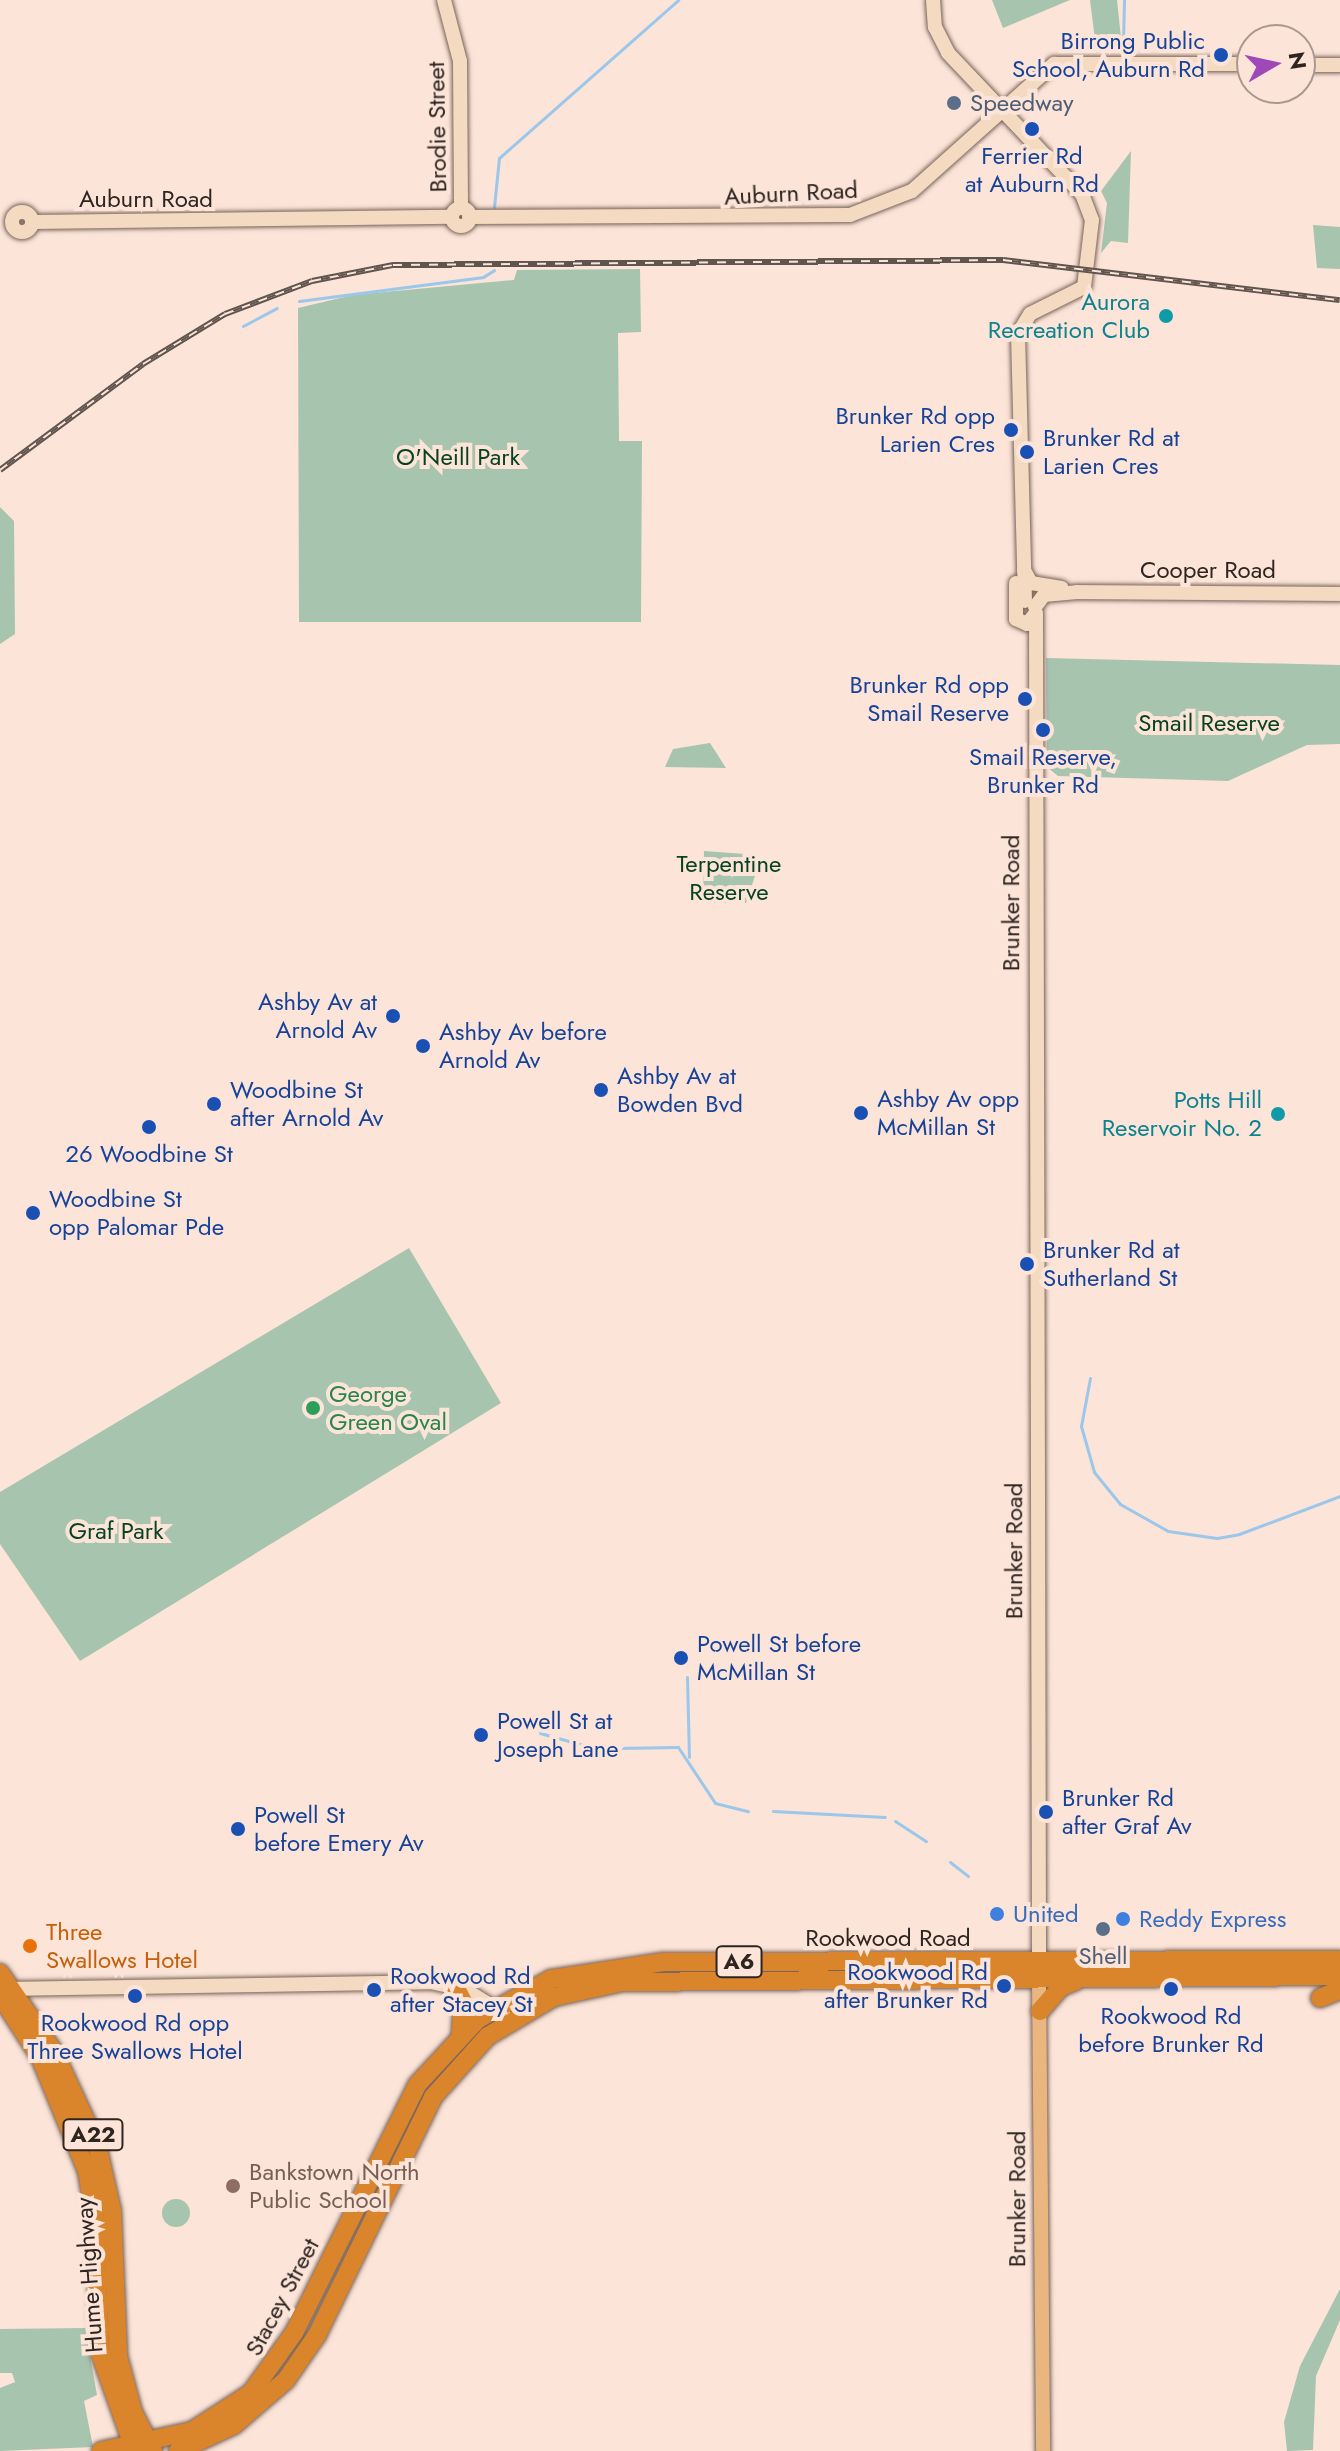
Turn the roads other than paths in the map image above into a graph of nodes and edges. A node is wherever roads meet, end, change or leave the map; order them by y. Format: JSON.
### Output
{"nodes":[{"id":1,"x":444,"y":0,"type":"edge"},
{"id":2,"x":933,"y":0,"type":"edge"},
{"id":3,"x":1236,"y":64,"type":"edge"},
{"id":4,"x":1316,"y":65,"type":"edge"},
{"id":5,"x":1340,"y":65,"type":"edge"},
{"id":6,"x":1002,"y":110,"type":"junction"},
{"id":7,"x":461,"y":214,"type":"junction"},
{"id":8,"x":6,"y":222,"type":"edge"},
{"id":9,"x":1019,"y":550,"type":"junction"},
{"id":10,"x":1077,"y":592,"type":"junction"},
{"id":11,"x":1340,"y":594,"type":"edge"},
{"id":12,"x":1027,"y":607,"type":"junction"},
{"id":13,"x":1032,"y":650,"type":"junction"},
{"id":14,"x":1340,"y":1960,"type":"edge"},
{"id":15,"x":1039,"y":1970,"type":"junction"},
{"id":16,"x":1340,"y":1976,"type":"edge"},
{"id":17,"x":1082,"y":1978,"type":"junction"},
{"id":18,"x":3,"y":1986,"type":"edge"},
{"id":19,"x":455,"y":1986,"type":"junction"},
{"id":20,"x":1340,"y":1990,"type":"edge"},
{"id":21,"x":1320,"y":1998,"type":"dead end"},
{"id":22,"x":492,"y":2008,"type":"junction"},
{"id":23,"x":1040,"y":2011,"type":"junction"},
{"id":24,"x":516,"y":2016,"type":"junction"},
{"id":25,"x":461,"y":2033,"type":"junction"},
{"id":26,"x":218,"y":2435,"type":"junction"},
{"id":27,"x":142,"y":2448,"type":"edge"},
{"id":28,"x":101,"y":2451,"type":"edge"},
{"id":29,"x":178,"y":2451,"type":"edge"},
{"id":30,"x":202,"y":2451,"type":"edge"},
{"id":31,"x":1043,"y":2451,"type":"edge"}],
"edges":[{"from":1,"to":7,"type":"main road","name":"Brodie Street"},
{"from":2,"to":6,"type":"main road"},
{"from":3,"to":6,"type":"main road","name":"Auburn Road"},
{"from":4,"to":5,"type":"main road"},
{"from":6,"to":7,"type":"main road","name":"Auburn Road"},
{"from":6,"to":9,"type":"main road","name":"Brunker Road"},
{"from":7,"to":8,"type":"main road","name":"Auburn Road"},
{"from":9,"to":10,"type":"main road"},
{"from":9,"to":12,"type":"main road","name":"Brunker Road"},
{"from":10,"to":11,"type":"main road","name":"Cooper Road"},
{"from":10,"to":12,"type":"main road"},
{"from":12,"to":13,"type":"main road","name":"Brunker Road"},
{"from":12,"to":13,"type":"main road","name":"Brunker Road"},
{"from":13,"to":15,"type":"main road","name":"Brunker Road"},
{"from":14,"to":15,"type":"highway","name":"Rookwood Road","number":"A6"},
{"from":15,"to":17,"type":"highway","name":"Rookwood Road","number":"A6"},
{"from":15,"to":22,"type":"highway","name":"Rookwood Road","number":"A6"},
{"from":15,"to":23,"type":"main road","name":"Brunker Road"},
{"from":15,"to":24,"type":"highway","name":"Rookwood Road","number":"A6"},
{"from":16,"to":17,"type":"highway","name":"Rookwood Road","number":"A6"},
{"from":17,"to":23,"type":"highway"},
{"from":18,"to":19,"type":"main road"},
{"from":18,"to":27,"type":"highway","name":"Hume Highway","number":"A22"},
{"from":19,"to":22,"type":"main road"},
{"from":19,"to":25,"type":"highway"},
{"from":20,"to":21,"type":"highway"},
{"from":22,"to":24,"type":"main road"},
{"from":22,"to":25,"type":"highway","name":"Stacey Street","number":"A6"},
{"from":23,"to":31,"type":"main road","name":"Brunker Road"},
{"from":24,"to":26,"type":"highway","name":"Stacey Street","number":"A6"},
{"from":25,"to":27,"type":"highway","name":"Stacey Street","number":"A6"},
{"from":26,"to":29,"type":"highway","name":"Stacey Street","number":"A6"},
{"from":26,"to":30,"type":"highway"},
{"from":27,"to":28,"type":"highway","name":"Stacey Street","number":"A6"}]}
